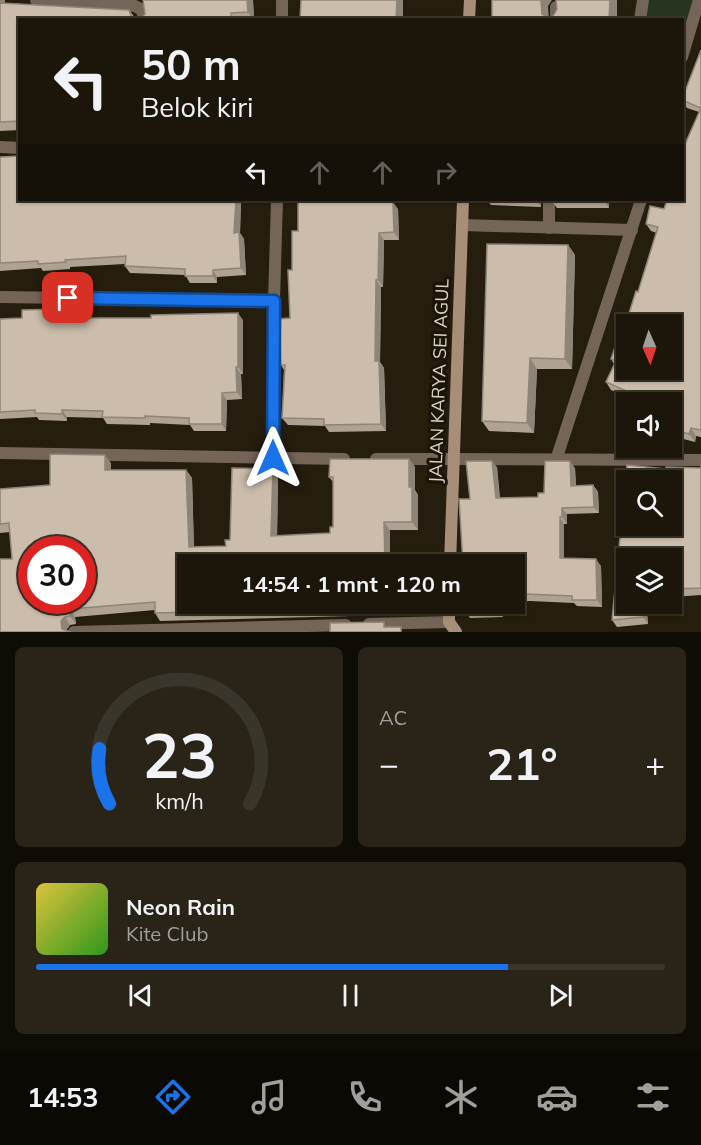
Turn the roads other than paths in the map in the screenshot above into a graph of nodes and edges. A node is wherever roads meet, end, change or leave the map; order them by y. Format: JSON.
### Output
{"nodes":[{"id":1,"x":36,"y":0,"type":"edge"},
{"id":2,"x":282,"y":0,"type":"edge"},
{"id":3,"x":470,"y":0,"type":"edge"},
{"id":4,"x":643,"y":0,"type":"edge"},
{"id":5,"x":699,"y":0,"type":"edge"},
{"id":6,"x":144,"y":18,"type":"edge"},
{"id":7,"x":282,"y":18,"type":"edge"},
{"id":8,"x":469,"y":18,"type":"edge"},
{"id":9,"x":640,"y":18,"type":"edge"},
{"id":10,"x":684,"y":50,"type":"edge"},
{"id":11,"x":0,"y":147,"type":"edge"},
{"id":12,"x":18,"y":148,"type":"edge"},
{"id":13,"x":277,"y":201,"type":"edge"},
{"id":14,"x":463,"y":201,"type":"edge"},
{"id":15,"x":549,"y":201,"type":"edge"},
{"id":16,"x":641,"y":201,"type":"edge"},
{"id":17,"x":462,"y":225,"type":"junction"},
{"id":18,"x":549,"y":228,"type":"junction"},
{"id":19,"x":632,"y":231,"type":"junction"},
{"id":20,"x":0,"y":297,"type":"edge"},
{"id":21,"x":274,"y":301,"type":"junction"},
{"id":22,"x":0,"y":453,"type":"edge"},
{"id":23,"x":273,"y":458,"type":"junction"},
{"id":24,"x":454,"y":459,"type":"junction"},
{"id":25,"x":556,"y":460,"type":"junction"},
{"id":26,"x":701,"y":460,"type":"edge"},
{"id":27,"x":450,"y":554,"type":"edge"},
{"id":28,"x":453,"y":627,"type":"edge"},
{"id":29,"x":74,"y":632,"type":"edge"}],
"edges":[{"from":1,"to":6,"type":"street"},
{"from":2,"to":7,"type":"street"},
{"from":3,"to":8,"type":"main road"},
{"from":4,"to":9,"type":"street"},
{"from":5,"to":10,"type":"street"},
{"from":11,"to":12,"type":"street"},
{"from":13,"to":21,"type":"street"},
{"from":14,"to":17,"type":"main road","name":"JALAN KARYA SEI AGUL"},
{"from":15,"to":18,"type":"street"},
{"from":16,"to":19,"type":"street"},
{"from":17,"to":18,"type":"street"},
{"from":17,"to":24,"type":"main road","name":"JALAN KARYA SEI AGUL"},
{"from":18,"to":19,"type":"street"},
{"from":19,"to":25,"type":"street"},
{"from":20,"to":21,"type":"street"},
{"from":21,"to":23,"type":"street"},
{"from":22,"to":23,"type":"street"},
{"from":23,"to":24,"type":"street"},
{"from":24,"to":25,"type":"street"},
{"from":24,"to":27,"type":"main road","name":"JALAN KARYA SEI AGUL"},
{"from":25,"to":26,"type":"street"},
{"from":28,"to":29,"type":"street"}]}
